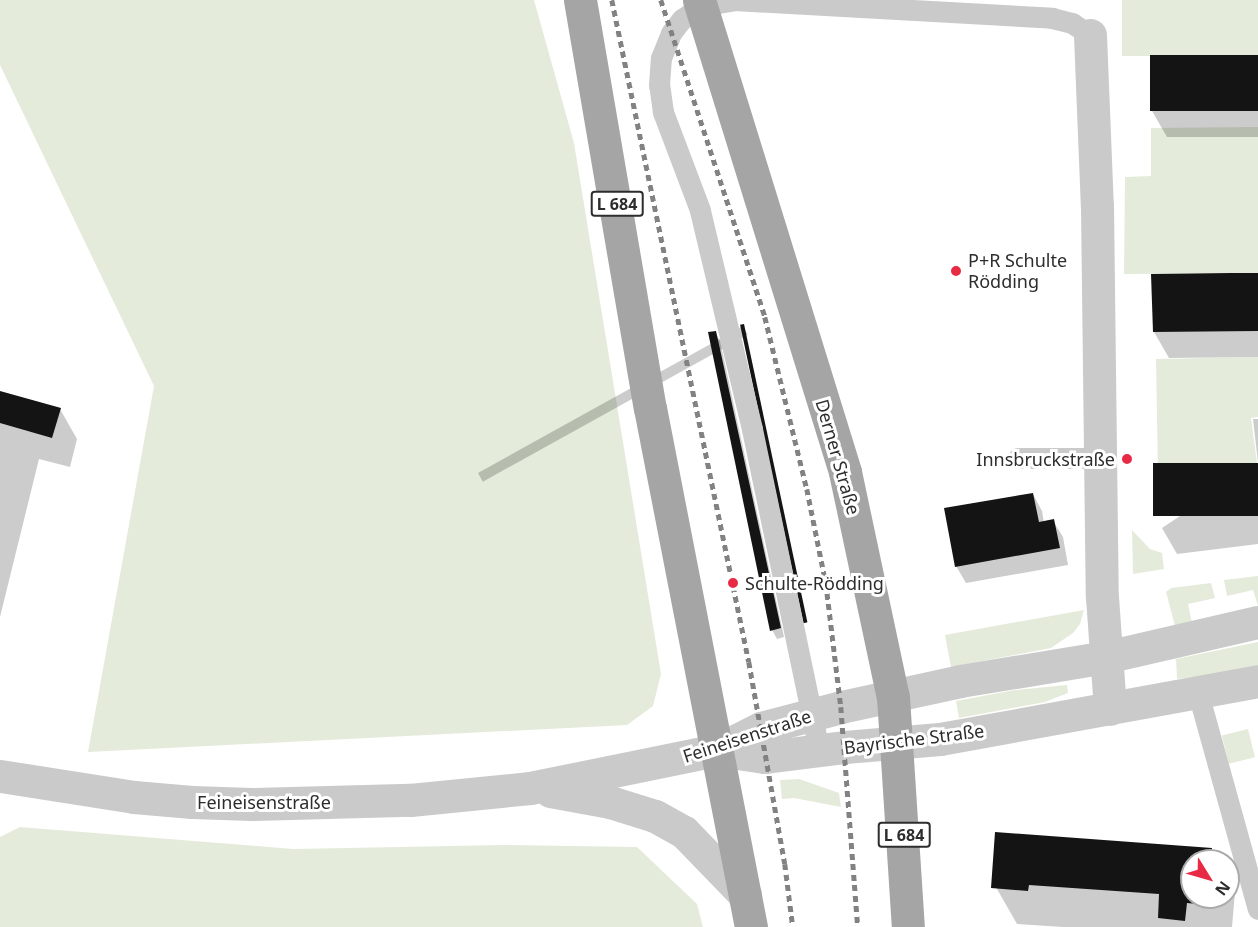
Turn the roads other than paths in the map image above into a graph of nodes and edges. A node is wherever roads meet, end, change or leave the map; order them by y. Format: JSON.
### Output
{"nodes":[{"id":1,"x":580,"y":0,"type":"edge"},
{"id":2,"x":753,"y":1,"type":"edge"},
{"id":3,"x":700,"y":3,"type":"edge"},
{"id":4,"x":1090,"y":35,"type":"joint"},
{"id":5,"x":1018,"y":458,"type":"dead end"},
{"id":6,"x":1099,"y":458,"type":"junction"},
{"id":7,"x":1258,"y":622,"type":"edge"},
{"id":8,"x":1106,"y":657,"type":"junction"},
{"id":9,"x":1258,"y":681,"type":"edge"},
{"id":10,"x":1198,"y":693,"type":"junction"},
{"id":11,"x":893,"y":697,"type":"junction"},
{"id":12,"x":1110,"y":709,"type":"junction"},
{"id":13,"x":812,"y":715,"type":"junction"},
{"id":14,"x":898,"y":743,"type":"junction"},
{"id":15,"x":717,"y":750,"type":"junction"},
{"id":16,"x":819,"y":750,"type":"junction"},
{"id":17,"x":0,"y":776,"type":"edge"},
{"id":18,"x":530,"y":788,"type":"junction"},
{"id":19,"x":745,"y":895,"type":"junction"},
{"id":20,"x":1258,"y":909,"type":"edge"},
{"id":21,"x":751,"y":927,"type":"edge"},
{"id":22,"x":908,"y":927,"type":"edge"}],
"edges":[{"from":1,"to":15,"type":"main road","number":"L 684"},
{"from":2,"to":3,"type":"lane"},
{"from":2,"to":4,"type":"lane"},
{"from":3,"to":11,"type":"main road","name":"Derner Straße","number":"L 684"},
{"from":3,"to":13,"type":"lane"},
{"from":4,"to":6,"type":"street"},
{"from":5,"to":6,"type":"lane"},
{"from":6,"to":8,"type":"street"},
{"from":7,"to":8,"type":"street"},
{"from":8,"to":11,"type":"street"},
{"from":8,"to":12,"type":"street"},
{"from":9,"to":10,"type":"street","name":"Bayrische Straße"},
{"from":10,"to":12,"type":"street","name":"Bayrische Straße"},
{"from":10,"to":20,"type":"lane"},
{"from":11,"to":13,"type":"street","name":"Feineisenstraße"},
{"from":11,"to":14,"type":"main road","name":"Derner Straße","number":"L 684"},
{"from":12,"to":14,"type":"street","name":"Bayrische Straße"},
{"from":13,"to":15,"type":"street","name":"Feineisenstraße"},
{"from":13,"to":16,"type":"lane"},
{"from":14,"to":16,"type":"street","name":"Bayrische Straße"},
{"from":14,"to":22,"type":"main road","name":"Derner Straße","number":"L 684"},
{"from":15,"to":16,"type":"street","name":"Bayrische Straße"},
{"from":15,"to":18,"type":"street","name":"Feineisenstraße"},
{"from":15,"to":19,"type":"main road","number":"L 684"},
{"from":17,"to":18,"type":"street","name":"Feineisenstraße"},
{"from":18,"to":19,"type":"street","name":"Feineisenstraße"},
{"from":19,"to":21,"type":"main road","number":"L 684"}]}
